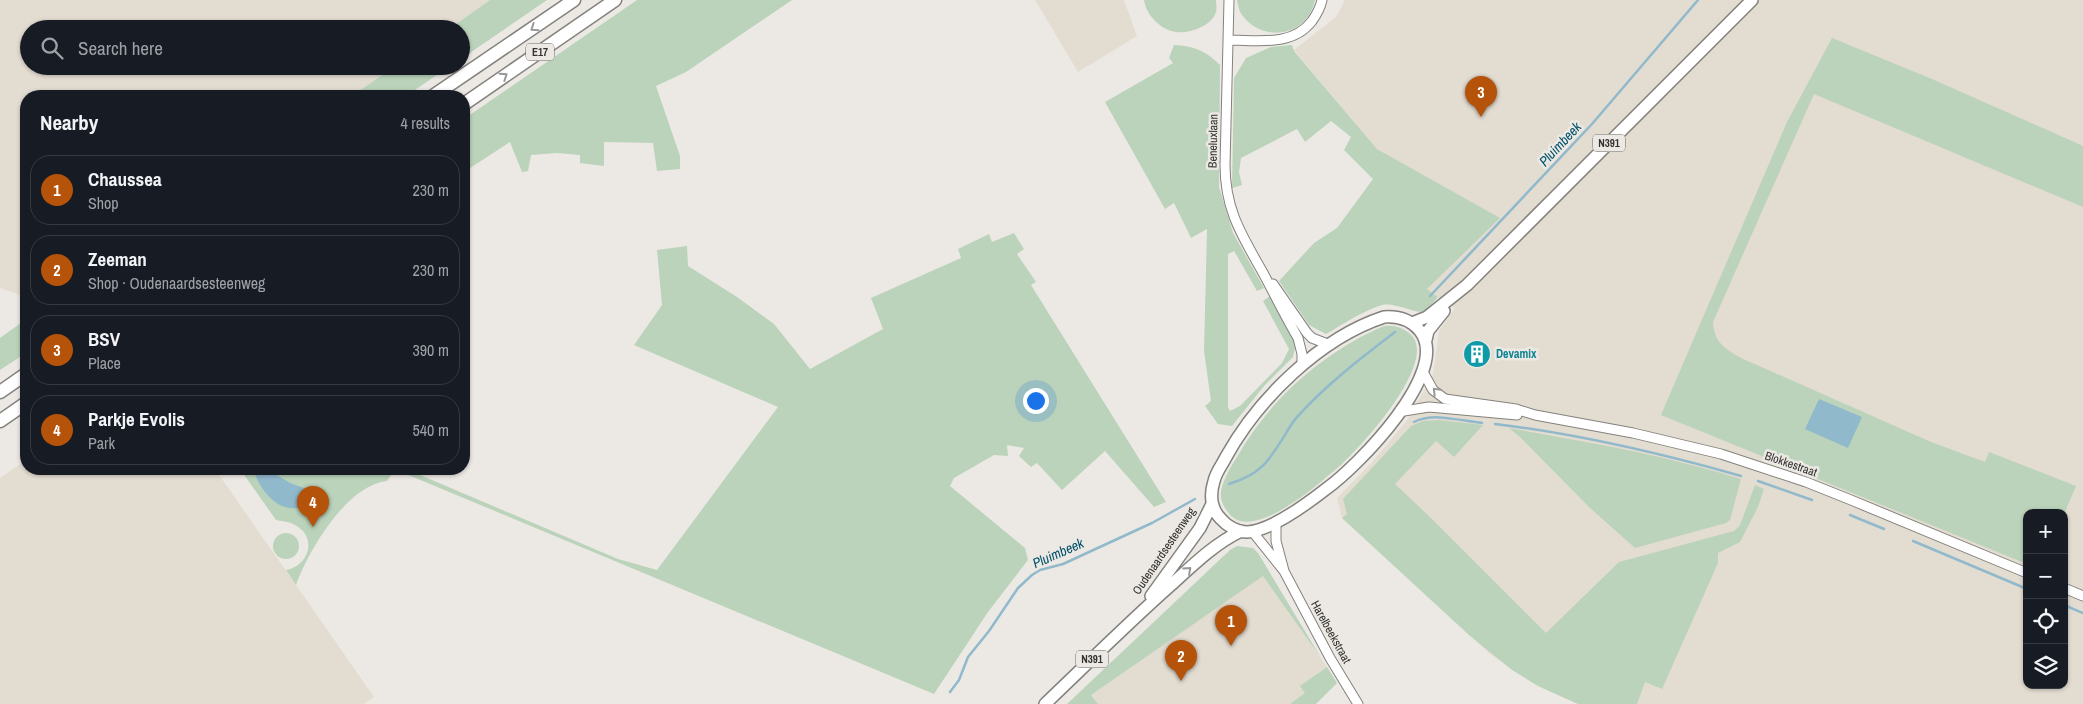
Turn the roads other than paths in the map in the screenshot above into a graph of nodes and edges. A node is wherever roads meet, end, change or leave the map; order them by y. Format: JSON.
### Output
{"nodes":[{"id":1,"x":574,"y":0,"type":"edge"},
{"id":2,"x":615,"y":0,"type":"edge"},
{"id":3,"x":1229,"y":0,"type":"edge"},
{"id":4,"x":1322,"y":0,"type":"edge"},
{"id":5,"x":1752,"y":0,"type":"edge"},
{"id":6,"x":1228,"y":40,"type":"junction"},
{"id":7,"x":470,"y":71,"type":"edge"},
{"id":8,"x":464,"y":75,"type":"edge"},
{"id":9,"x":442,"y":90,"type":"edge"},
{"id":10,"x":470,"y":100,"type":"edge"},
{"id":11,"x":1263,"y":273,"type":"junction"},
{"id":12,"x":1467,"y":285,"type":"junction"},
{"id":13,"x":1412,"y":323,"type":"junction"},
{"id":14,"x":1426,"y":340,"type":"junction"},
{"id":15,"x":1330,"y":345,"type":"junction"},
{"id":16,"x":1302,"y":365,"type":"junction"},
{"id":17,"x":1422,"y":372,"type":"junction"},
{"id":18,"x":20,"y":378,"type":"edge"},
{"id":19,"x":0,"y":392,"type":"edge"},
{"id":20,"x":20,"y":407,"type":"edge"},
{"id":21,"x":1400,"y":410,"type":"junction"},
{"id":22,"x":1535,"y":415,"type":"junction"},
{"id":23,"x":0,"y":421,"type":"edge"},
{"id":24,"x":1212,"y":504,"type":"junction"},
{"id":25,"x":1276,"y":522,"type":"junction"},
{"id":26,"x":1247,"y":531,"type":"junction"},
{"id":27,"x":2023,"y":570,"type":"edge"},
{"id":28,"x":1284,"y":571,"type":"junction"},
{"id":29,"x":2068,"y":590,"type":"edge"},
{"id":30,"x":2083,"y":596,"type":"edge"},
{"id":31,"x":1138,"y":614,"type":"junction"},
{"id":32,"x":1045,"y":704,"type":"edge"},
{"id":33,"x":1358,"y":704,"type":"edge"}],
"edges":[{"from":1,"to":7,"type":"highway","number":"E17","one_way":true},
{"from":10,"to":2,"type":"highway","number":"E17","one_way":true},
{"from":3,"to":6,"type":"street","name":"Beneluxlaan"},
{"from":4,"to":6,"type":"street"},
{"from":5,"to":12,"type":"main road","number":"N391"},
{"from":6,"to":11,"type":"street","name":"Beneluxlaan"},
{"from":8,"to":9,"type":"highway","number":"E17","one_way":true},
{"from":11,"to":15,"type":"street","name":"Beneluxlaan"},
{"from":11,"to":16,"type":"street","name":"Beneluxlaan"},
{"from":12,"to":13,"type":"main road","number":"N391"},
{"from":12,"to":14,"type":"main road","number":"N391"},
{"from":13,"to":14,"type":"main road"},
{"from":13,"to":15,"type":"main road","number":"N391"},
{"from":14,"to":17,"type":"main road","number":"N391"},
{"from":15,"to":16,"type":"main road","number":"N391"},
{"from":16,"to":24,"type":"main road","number":"N391"},
{"from":17,"to":21,"type":"main road","number":"N391"},
{"from":22,"to":17,"type":"street","name":"Blokkestraat","one_way":true},
{"from":18,"to":19,"type":"highway"},
{"from":20,"to":23,"type":"highway"},
{"from":21,"to":22,"type":"street","name":"Blokkestraat"},
{"from":21,"to":25,"type":"main road","number":"N391"},
{"from":22,"to":27,"type":"street","name":"Blokkestraat"},
{"from":24,"to":26,"type":"main road"},
{"from":24,"to":31,"type":"main road","name":"Oudenaardsesteenweg","number":"N391"},
{"from":25,"to":26,"type":"main road","number":"N391"},
{"from":25,"to":28,"type":"street","name":"Harelbeekstraat"},
{"from":26,"to":28,"type":"street","name":"Harelbeekstraat"},
{"from":31,"to":26,"type":"main road","name":"Oudenaardsesteenweg","number":"N391","one_way":true},
{"from":28,"to":33,"type":"street","name":"Harelbeekstraat"},
{"from":29,"to":30,"type":"street"},
{"from":31,"to":32,"type":"main road","name":"Oudenaardsesteenweg","number":"N391"}]}
